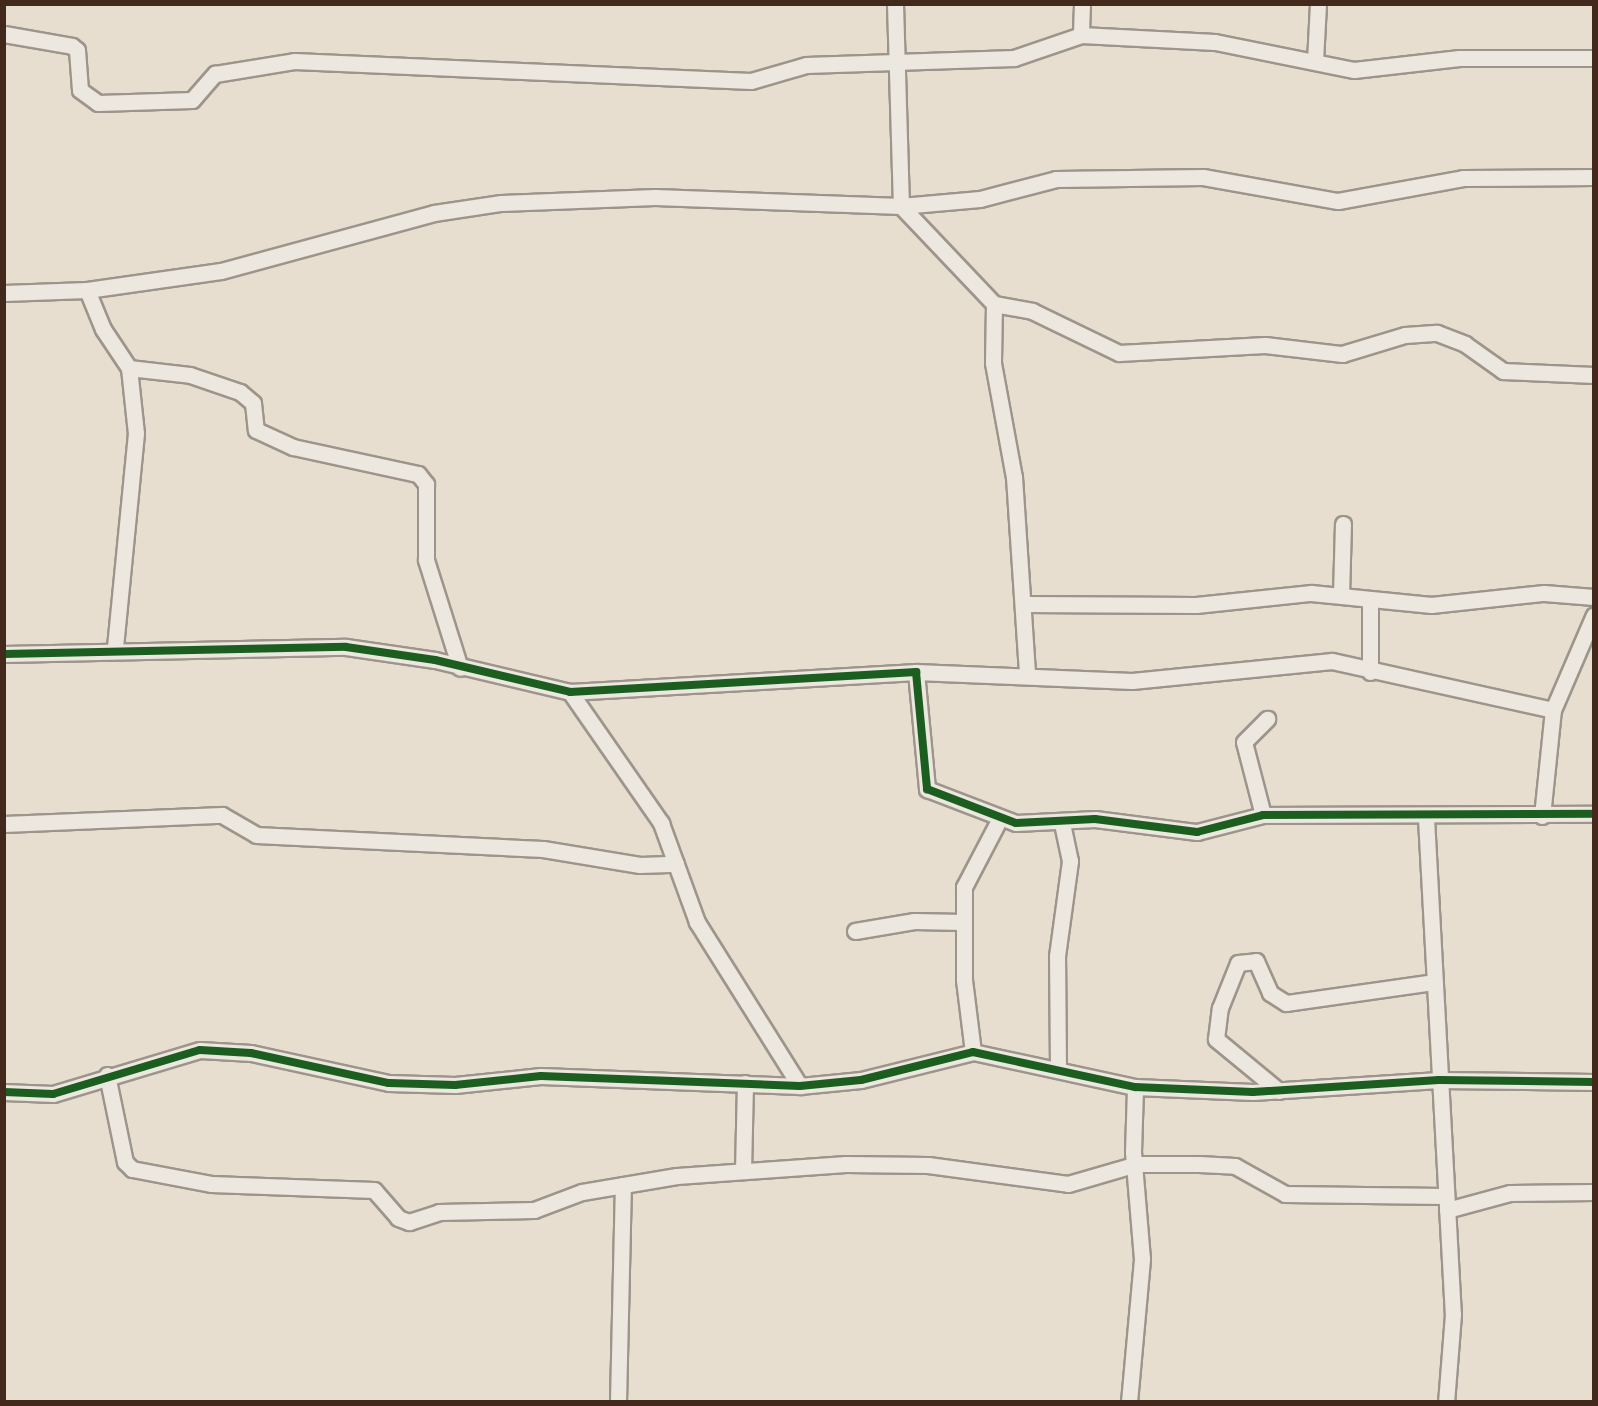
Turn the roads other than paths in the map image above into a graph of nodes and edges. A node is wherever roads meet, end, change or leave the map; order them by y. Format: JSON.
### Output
{"nodes":[{"id":1,"x":895,"y":4,"type":"edge"},
{"id":2,"x":1082,"y":4,"type":"edge"},
{"id":3,"x":1318,"y":4,"type":"edge"},
{"id":4,"x":4,"y":34,"type":"edge"},
{"id":5,"x":1081,"y":35,"type":"junction"},
{"id":6,"x":1593,"y":58,"type":"edge"},
{"id":7,"x":894,"y":59,"type":"junction"},
{"id":8,"x":1315,"y":61,"type":"junction"},
{"id":9,"x":1593,"y":177,"type":"edge"},
{"id":10,"x":901,"y":206,"type":"junction"},
{"id":11,"x":87,"y":290,"type":"junction"},
{"id":12,"x":4,"y":293,"type":"edge"},
{"id":13,"x":994,"y":304,"type":"junction"},
{"id":14,"x":129,"y":368,"type":"junction"},
{"id":15,"x":1593,"y":375,"type":"edge"},
{"id":16,"x":1343,"y":524,"type":"dead end"},
{"id":17,"x":1341,"y":595,"type":"junction"},
{"id":18,"x":1593,"y":597,"type":"edge"},
{"id":19,"x":1370,"y":601,"type":"junction"},
{"id":20,"x":1025,"y":604,"type":"junction"},
{"id":21,"x":1593,"y":615,"type":"edge"},
{"id":22,"x":1589,"y":638,"type":"edge"},
{"id":23,"x":115,"y":649,"type":"junction"},
{"id":24,"x":4,"y":654,"type":"edge"},
{"id":25,"x":460,"y":668,"type":"junction"},
{"id":26,"x":916,"y":672,"type":"junction"},
{"id":27,"x":1370,"y":672,"type":"junction"},
{"id":28,"x":1027,"y":674,"type":"junction"},
{"id":29,"x":570,"y":692,"type":"junction"},
{"id":30,"x":1553,"y":710,"type":"junction"},
{"id":31,"x":1266,"y":719,"type":"dead end"},
{"id":32,"x":1593,"y":814,"type":"edge"},
{"id":33,"x":1263,"y":815,"type":"junction"},
{"id":34,"x":1542,"y":816,"type":"junction"},
{"id":35,"x":1000,"y":818,"type":"junction"},
{"id":36,"x":1426,"y":818,"type":"junction"},
{"id":37,"x":1062,"y":822,"type":"junction"},
{"id":38,"x":4,"y":824,"type":"edge"},
{"id":39,"x":676,"y":864,"type":"junction"},
{"id":40,"x":963,"y":922,"type":"junction"},
{"id":41,"x":855,"y":931,"type":"dead end"},
{"id":42,"x":1433,"y":982,"type":"junction"},
{"id":43,"x":973,"y":1052,"type":"junction"},
{"id":44,"x":1058,"y":1067,"type":"junction"},
{"id":45,"x":107,"y":1075,"type":"junction"},
{"id":46,"x":1439,"y":1080,"type":"junction"},
{"id":47,"x":1593,"y":1082,"type":"edge"},
{"id":48,"x":745,"y":1083,"type":"junction"},
{"id":49,"x":800,"y":1086,"type":"junction"},
{"id":50,"x":1135,"y":1087,"type":"junction"},
{"id":51,"x":1279,"y":1091,"type":"junction"},
{"id":52,"x":4,"y":1092,"type":"edge"},
{"id":53,"x":1137,"y":1164,"type":"junction"},
{"id":54,"x":743,"y":1171,"type":"junction"},
{"id":55,"x":623,"y":1185,"type":"junction"},
{"id":56,"x":1593,"y":1192,"type":"edge"},
{"id":57,"x":1446,"y":1203,"type":"junction"},
{"id":58,"x":618,"y":1401,"type":"edge"},
{"id":59,"x":1128,"y":1401,"type":"edge"},
{"id":60,"x":1446,"y":1401,"type":"edge"}],
"edges":[{"from":1,"to":7,"type":"street"},
{"from":2,"to":5,"type":"street"},
{"from":3,"to":8,"type":"street"},
{"from":4,"to":7,"type":"street"},
{"from":5,"to":7,"type":"street"},
{"from":5,"to":8,"type":"street"},
{"from":6,"to":8,"type":"street"},
{"from":7,"to":10,"type":"street"},
{"from":9,"to":10,"type":"street"},
{"from":10,"to":11,"type":"street"},
{"from":10,"to":13,"type":"street"},
{"from":11,"to":12,"type":"street"},
{"from":11,"to":14,"type":"street"},
{"from":13,"to":15,"type":"street"},
{"from":13,"to":20,"type":"street"},
{"from":14,"to":23,"type":"street"},
{"from":14,"to":25,"type":"street"},
{"from":16,"to":17,"type":"street"},
{"from":17,"to":19,"type":"street"},
{"from":17,"to":20,"type":"street"},
{"from":18,"to":19,"type":"street"},
{"from":19,"to":27,"type":"street"},
{"from":20,"to":28,"type":"street"},
{"from":21,"to":22,"type":"street"},
{"from":22,"to":30,"type":"street"},
{"from":23,"to":24,"type":"street"},
{"from":23,"to":25,"type":"street"},
{"from":25,"to":29,"type":"street"},
{"from":26,"to":28,"type":"street"},
{"from":26,"to":29,"type":"street"},
{"from":26,"to":35,"type":"street"},
{"from":27,"to":28,"type":"street"},
{"from":27,"to":30,"type":"street"},
{"from":29,"to":39,"type":"street"},
{"from":30,"to":34,"type":"street"},
{"from":31,"to":33,"type":"street"},
{"from":32,"to":34,"type":"street"},
{"from":33,"to":36,"type":"street"},
{"from":33,"to":37,"type":"street"},
{"from":34,"to":36,"type":"street"},
{"from":35,"to":37,"type":"street"},
{"from":35,"to":40,"type":"street"},
{"from":36,"to":42,"type":"street"},
{"from":37,"to":44,"type":"street"},
{"from":38,"to":39,"type":"street"},
{"from":39,"to":49,"type":"street"},
{"from":40,"to":41,"type":"street"},
{"from":40,"to":43,"type":"street"},
{"from":42,"to":46,"type":"street"},
{"from":42,"to":51,"type":"street"},
{"from":43,"to":44,"type":"street"},
{"from":43,"to":49,"type":"street"},
{"from":44,"to":50,"type":"street"},
{"from":45,"to":48,"type":"street"},
{"from":45,"to":52,"type":"street"},
{"from":45,"to":55,"type":"street"},
{"from":46,"to":47,"type":"street"},
{"from":46,"to":51,"type":"street"},
{"from":46,"to":57,"type":"street"},
{"from":48,"to":49,"type":"street"},
{"from":48,"to":54,"type":"street"},
{"from":50,"to":51,"type":"street"},
{"from":50,"to":53,"type":"street"},
{"from":53,"to":54,"type":"street"},
{"from":53,"to":57,"type":"street"},
{"from":53,"to":59,"type":"street"},
{"from":54,"to":55,"type":"street"},
{"from":55,"to":58,"type":"street"},
{"from":56,"to":57,"type":"street"},
{"from":57,"to":60,"type":"street"}]}
